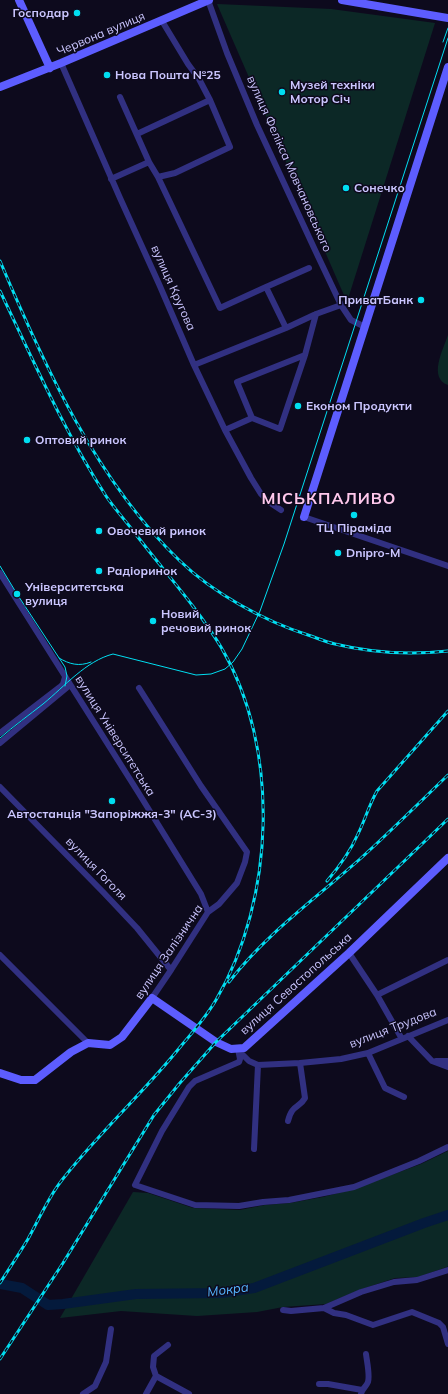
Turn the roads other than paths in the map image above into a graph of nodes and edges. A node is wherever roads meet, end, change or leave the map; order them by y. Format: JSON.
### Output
{"nodes":[{"id":1,"x":19,"y":0,"type":"edge"},
{"id":2,"x":208,"y":0,"type":"edge"},
{"id":3,"x":342,"y":0,"type":"edge"},
{"id":4,"x":448,"y":18,"type":"edge"},
{"id":5,"x":162,"y":21,"type":"junction"},
{"id":6,"x":61,"y":63,"type":"junction"},
{"id":7,"x":448,"y":67,"type":"edge"},
{"id":8,"x":50,"y":68,"type":"junction"},
{"id":9,"x":4,"y":85,"type":"edge"},
{"id":10,"x":120,"y":97,"type":"dead end"},
{"id":11,"x":210,"y":100,"type":"junction"},
{"id":12,"x":137,"y":134,"type":"junction"},
{"id":13,"x":149,"y":162,"type":"junction"},
{"id":14,"x":158,"y":177,"type":"junction"},
{"id":15,"x":111,"y":178,"type":"junction"},
{"id":16,"x":309,"y":268,"type":"dead end"},
{"id":17,"x":266,"y":287,"type":"junction"},
{"id":18,"x":341,"y":305,"type":"junction"},
{"id":19,"x":316,"y":314,"type":"junction"},
{"id":20,"x":365,"y":327,"type":"junction"},
{"id":21,"x":286,"y":328,"type":"junction"},
{"id":22,"x":305,"y":355,"type":"junction"},
{"id":23,"x":194,"y":366,"type":"junction"},
{"id":24,"x":252,"y":418,"type":"junction"},
{"id":25,"x":225,"y":430,"type":"junction"},
{"id":26,"x":281,"y":510,"type":"dead end"},
{"id":27,"x":304,"y":517,"type":"joint"},
{"id":28,"x":448,"y":566,"type":"edge"},
{"id":29,"x":0,"y":573,"type":"edge"},
{"id":30,"x":65,"y":677,"type":"junction"},
{"id":31,"x":70,"y":685,"type":"junction"},
{"id":32,"x":139,"y":688,"type":"dead end"},
{"id":33,"x":0,"y":733,"type":"edge"},
{"id":34,"x":0,"y":743,"type":"edge"},
{"id":35,"x":0,"y":787,"type":"edge"},
{"id":36,"x":448,"y":858,"type":"edge"},
{"id":37,"x":208,"y":912,"type":"junction"},
{"id":38,"x":349,"y":953,"type":"junction"},
{"id":39,"x":0,"y":955,"type":"edge"},
{"id":40,"x":448,"y":960,"type":"edge"},
{"id":41,"x":171,"y":970,"type":"junction"},
{"id":42,"x":377,"y":995,"type":"junction"},
{"id":43,"x":152,"y":998,"type":"junction"},
{"id":44,"x":448,"y":1020,"type":"edge"},
{"id":45,"x":405,"y":1037,"type":"junction"},
{"id":46,"x":88,"y":1043,"type":"junction"},
{"id":47,"x":238,"y":1049,"type":"junction"},
{"id":48,"x":368,"y":1053,"type":"junction"},
{"id":49,"x":432,"y":1061,"type":"junction"},
{"id":50,"x":448,"y":1061,"type":"edge"},
{"id":51,"x":300,"y":1063,"type":"junction"},
{"id":52,"x":258,"y":1065,"type":"junction"},
{"id":53,"x":448,"y":1067,"type":"edge"},
{"id":54,"x":0,"y":1073,"type":"edge"},
{"id":55,"x":404,"y":1097,"type":"dead end"},
{"id":56,"x":288,"y":1121,"type":"dead end"},
{"id":57,"x":448,"y":1147,"type":"edge"},
{"id":58,"x":254,"y":1149,"type":"dead end"},
{"id":59,"x":448,"y":1270,"type":"edge"},
{"id":60,"x":324,"y":1308,"type":"junction"},
{"id":61,"x":283,"y":1310,"type":"dead end"},
{"id":62,"x":111,"y":1329,"type":"dead end"},
{"id":63,"x":448,"y":1344,"type":"edge"},
{"id":64,"x":168,"y":1345,"type":"dead end"},
{"id":65,"x":366,"y":1354,"type":"dead end"},
{"id":66,"x":156,"y":1376,"type":"junction"},
{"id":67,"x":319,"y":1384,"type":"dead end"},
{"id":68,"x":362,"y":1392,"type":"edge"},
{"id":69,"x":83,"y":1394,"type":"edge"},
{"id":70,"x":146,"y":1394,"type":"edge"},
{"id":71,"x":189,"y":1394,"type":"edge"}],
"edges":[{"from":1,"to":8,"type":"street"},
{"from":2,"to":5,"type":"street","name":"Червона вулиця"},
{"from":2,"to":18,"type":"street","name":"вулиця Фелікса Мовчановського"},
{"from":3,"to":4,"type":"street"},
{"from":5,"to":6,"type":"street","name":"Червона вулиця"},
{"from":5,"to":11,"type":"street"},
{"from":6,"to":8,"type":"street","name":"Червона вулиця"},
{"from":6,"to":15,"type":"street","name":"вулиця Кругова"},
{"from":7,"to":20,"type":"street"},
{"from":8,"to":9,"type":"street","name":"Червона вулиця"},
{"from":10,"to":12,"type":"street"},
{"from":11,"to":12,"type":"street"},
{"from":11,"to":14,"type":"street"},
{"from":12,"to":13,"type":"street"},
{"from":13,"to":14,"type":"street"},
{"from":13,"to":15,"type":"street"},
{"from":14,"to":17,"type":"street"},
{"from":15,"to":23,"type":"street","name":"вулиця Кругова"},
{"from":16,"to":17,"type":"street"},
{"from":17,"to":21,"type":"street"},
{"from":18,"to":19,"type":"street"},
{"from":18,"to":20,"type":"street","name":"вулиця Фелікса Мовчановського"},
{"from":19,"to":21,"type":"street"},
{"from":19,"to":22,"type":"street"},
{"from":20,"to":27,"type":"street"},
{"from":21,"to":23,"type":"street"},
{"from":22,"to":24,"type":"street"},
{"from":22,"to":24,"type":"street"},
{"from":23,"to":25,"type":"street","name":"вулиця Кругова"},
{"from":24,"to":25,"type":"street"},
{"from":25,"to":26,"type":"street","name":"вулиця Кругова"},
{"from":27,"to":28,"type":"street"},
{"from":29,"to":30,"type":"street","name":"вулиця Університетська"},
{"from":30,"to":31,"type":"street","name":"вулиця Університетська"},
{"from":30,"to":33,"type":"street"},
{"from":31,"to":34,"type":"street"},
{"from":31,"to":37,"type":"street","name":"вулиця Університетська"},
{"from":32,"to":37,"type":"street","name":"вулиця Залізнична"},
{"from":35,"to":41,"type":"street","name":"вулиця Гоголя"},
{"from":36,"to":38,"type":"street","name":"вулиця Севастопольська"},
{"from":37,"to":41,"type":"street","name":"вулиця Залізнична"},
{"from":38,"to":42,"type":"street"},
{"from":38,"to":47,"type":"street","name":"вулиця Севастопольська"},
{"from":39,"to":46,"type":"street"},
{"from":40,"to":42,"type":"street"},
{"from":41,"to":43,"type":"street","name":"вулиця Залізнична"},
{"from":42,"to":45,"type":"street"},
{"from":43,"to":46,"type":"street","name":"вулиця Залізнична"},
{"from":43,"to":47,"type":"street"},
{"from":44,"to":45,"type":"street","name":"вулиця Трудова"},
{"from":45,"to":48,"type":"street","name":"вулиця Трудова"},
{"from":45,"to":49,"type":"street"},
{"from":46,"to":54,"type":"street"},
{"from":47,"to":52,"type":"street"},
{"from":47,"to":57,"type":"street","name":"вулиця Севастопольська"},
{"from":48,"to":51,"type":"street","name":"вулиця Трудова"},
{"from":48,"to":55,"type":"street"},
{"from":49,"to":50,"type":"street"},
{"from":49,"to":53,"type":"street"},
{"from":51,"to":52,"type":"street","name":"вулиця Трудова"},
{"from":51,"to":56,"type":"street"},
{"from":52,"to":58,"type":"street"},
{"from":59,"to":60,"type":"street"},
{"from":60,"to":61,"type":"street"},
{"from":60,"to":63,"type":"street"},
{"from":62,"to":69,"type":"street"},
{"from":64,"to":66,"type":"street"},
{"from":65,"to":68,"type":"street"},
{"from":66,"to":70,"type":"street"},
{"from":66,"to":71,"type":"street"},
{"from":67,"to":68,"type":"street"}]}
